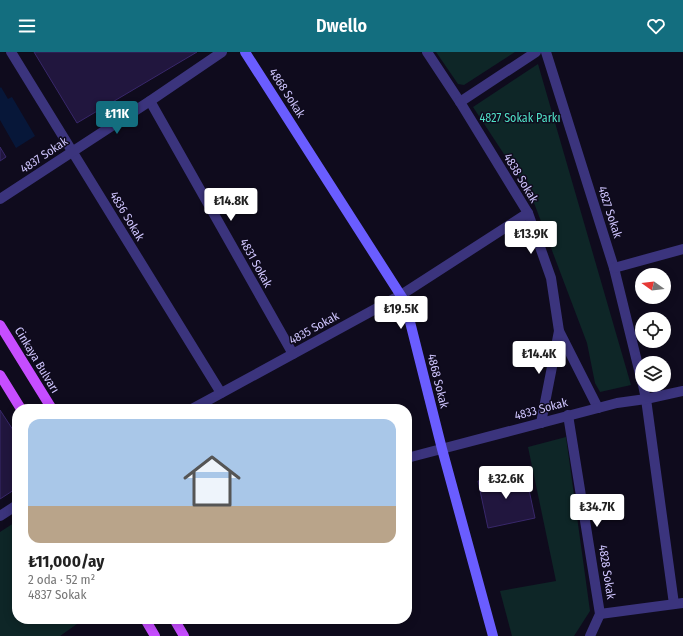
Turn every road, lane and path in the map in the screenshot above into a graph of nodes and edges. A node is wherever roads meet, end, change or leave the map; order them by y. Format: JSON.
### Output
{"nodes":[{"id":1,"x":11,"y":52,"type":"edge"},
{"id":2,"x":222,"y":52,"type":"edge"},
{"id":3,"x":245,"y":52,"type":"edge"},
{"id":4,"x":427,"y":52,"type":"edge"},
{"id":5,"x":536,"y":52,"type":"edge"},
{"id":6,"x":546,"y":52,"type":"edge"},
{"id":7,"x":150,"y":101,"type":"junction"},
{"id":8,"x":460,"y":102,"type":"junction"},
{"id":9,"x":72,"y":151,"type":"junction"},
{"id":10,"x":0,"y":199,"type":"edge"},
{"id":11,"x":528,"y":213,"type":"junction"},
{"id":12,"x":683,"y":249,"type":"edge"},
{"id":13,"x":614,"y":268,"type":"junction"},
{"id":14,"x":401,"y":295,"type":"junction"},
{"id":15,"x":0,"y":325,"type":"edge"},
{"id":16,"x":559,"y":331,"type":"junction"},
{"id":17,"x":292,"y":354,"type":"junction"},
{"id":18,"x":636,"y":356,"type":"edge"},
{"id":19,"x":0,"y":375,"type":"edge"},
{"id":20,"x":683,"y":391,"type":"edge"},
{"id":21,"x":644,"y":392,"type":"edge"},
{"id":22,"x":221,"y":393,"type":"junction"},
{"id":23,"x":646,"y":399,"type":"junction"},
{"id":24,"x":18,"y":404,"type":"edge"},
{"id":25,"x":49,"y":404,"type":"edge"},
{"id":26,"x":201,"y":404,"type":"edge"},
{"id":27,"x":598,"y":408,"type":"junction"},
{"id":28,"x":568,"y":415,"type":"junction"},
{"id":29,"x":541,"y":423,"type":"junction"},
{"id":30,"x":442,"y":449,"type":"junction"},
{"id":31,"x":412,"y":457,"type":"edge"},
{"id":32,"x":12,"y":508,"type":"edge"},
{"id":33,"x":0,"y":516,"type":"edge"},
{"id":34,"x":679,"y":604,"type":"edge"},
{"id":35,"x":600,"y":614,"type":"junction"},
{"id":36,"x":148,"y":624,"type":"edge"},
{"id":37,"x":177,"y":624,"type":"edge"},
{"id":38,"x":155,"y":636,"type":"edge"},
{"id":39,"x":184,"y":636,"type":"edge"},
{"id":40,"x":493,"y":636,"type":"edge"},
{"id":41,"x":590,"y":636,"type":"edge"}],
"edges":[{"from":1,"to":9,"type":"street","name":"4836 Sokak"},
{"from":2,"to":7,"type":"street","name":"4837 Sokak"},
{"from":3,"to":14,"type":"street","name":"4868 Sokak"},
{"from":4,"to":8,"type":"street","name":"4838 Sokak"},
{"from":5,"to":8,"type":"street"},
{"from":6,"to":13,"type":"street","name":"4827 Sokak"},
{"from":7,"to":9,"type":"street","name":"4837 Sokak"},
{"from":7,"to":17,"type":"street","name":"4831 Sokak"},
{"from":8,"to":11,"type":"street","name":"4838 Sokak"},
{"from":9,"to":10,"type":"street","name":"4837 Sokak"},
{"from":9,"to":22,"type":"street","name":"4836 Sokak"},
{"from":11,"to":14,"type":"street","name":"4835 Sokak"},
{"from":11,"to":16,"type":"street","name":"4838 Sokak"},
{"from":12,"to":13,"type":"street"},
{"from":13,"to":18,"type":"street","name":"4827 Sokak"},
{"from":14,"to":17,"type":"street","name":"4835 Sokak"},
{"from":14,"to":30,"type":"street","name":"4868 Sokak"},
{"from":15,"to":25,"type":"main road","name":"Cinkaya Bulvarı"},
{"from":16,"to":27,"type":"street","name":"4838 Sokak"},
{"from":16,"to":29,"type":"street","name":"4838 Sokak"},
{"from":17,"to":22,"type":"street","name":"4835 Sokak"},
{"from":19,"to":24,"type":"main road"},
{"from":20,"to":23,"type":"street","name":"4833 Sokak"},
{"from":21,"to":23,"type":"street"},
{"from":22,"to":26,"type":"street","name":"4835 Sokak"},
{"from":23,"to":27,"type":"street","name":"4833 Sokak"},
{"from":23,"to":34,"type":"street"},
{"from":27,"to":28,"type":"street","name":"4833 Sokak"},
{"from":28,"to":29,"type":"street","name":"4833 Sokak"},
{"from":28,"to":35,"type":"street","name":"4828 Sokak"},
{"from":29,"to":30,"type":"street","name":"4833 Sokak"},
{"from":30,"to":31,"type":"street","name":"4833 Sokak"},
{"from":30,"to":40,"type":"street","name":"4868 Sokak"},
{"from":32,"to":33,"type":"street"},
{"from":34,"to":35,"type":"street"},
{"from":35,"to":41,"type":"street","name":"4828 Sokak"},
{"from":36,"to":38,"type":"main road"},
{"from":37,"to":39,"type":"main road"}]}
